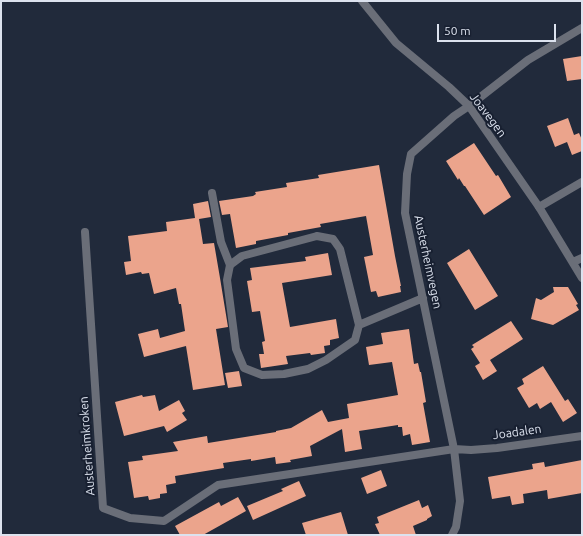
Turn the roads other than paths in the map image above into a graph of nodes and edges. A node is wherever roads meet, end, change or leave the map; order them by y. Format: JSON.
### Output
{"nodes":[{"id":1,"x":362,"y":1,"type":"edge"},
{"id":2,"x":582,"y":28,"type":"edge"},
{"id":3,"x":469,"y":106,"type":"junction"},
{"id":4,"x":582,"y":182,"type":"edge"},
{"id":5,"x":212,"y":193,"type":"dead end"},
{"id":6,"x":539,"y":207,"type":"junction"},
{"id":7,"x":85,"y":232,"type":"dead end"},
{"id":8,"x":582,"y":258,"type":"edge"},
{"id":9,"x":573,"y":262,"type":"junction"},
{"id":10,"x":230,"y":265,"type":"junction"},
{"id":11,"x":582,"y":278,"type":"edge"},
{"id":12,"x":423,"y":298,"type":"junction"},
{"id":13,"x":360,"y":325,"type":"junction"},
{"id":14,"x":582,"y":436,"type":"edge"},
{"id":15,"x":454,"y":449,"type":"junction"},
{"id":16,"x":452,"y":535,"type":"edge"}],
"edges":[{"from":1,"to":3,"type":"street","name":"Joavegen"},
{"from":2,"to":3,"type":"street","name":"Austerheimvegen"},
{"from":3,"to":6,"type":"street","name":"Joavegen"},
{"from":3,"to":12,"type":"street","name":"Austerheimvegen"},
{"from":4,"to":6,"type":"street"},
{"from":5,"to":10,"type":"street"},
{"from":6,"to":9,"type":"street","name":"Joavegen"},
{"from":7,"to":15,"type":"street","name":"Austerheimkroken"},
{"from":8,"to":9,"type":"street"},
{"from":9,"to":11,"type":"street","name":"Joavegen"},
{"from":10,"to":13,"type":"street"},
{"from":10,"to":13,"type":"street"},
{"from":12,"to":13,"type":"street"},
{"from":12,"to":15,"type":"street","name":"Austerheimvegen"},
{"from":14,"to":15,"type":"street","name":"Joadalen"},
{"from":15,"to":16,"type":"street","name":"Austerheimvegen"}]}
